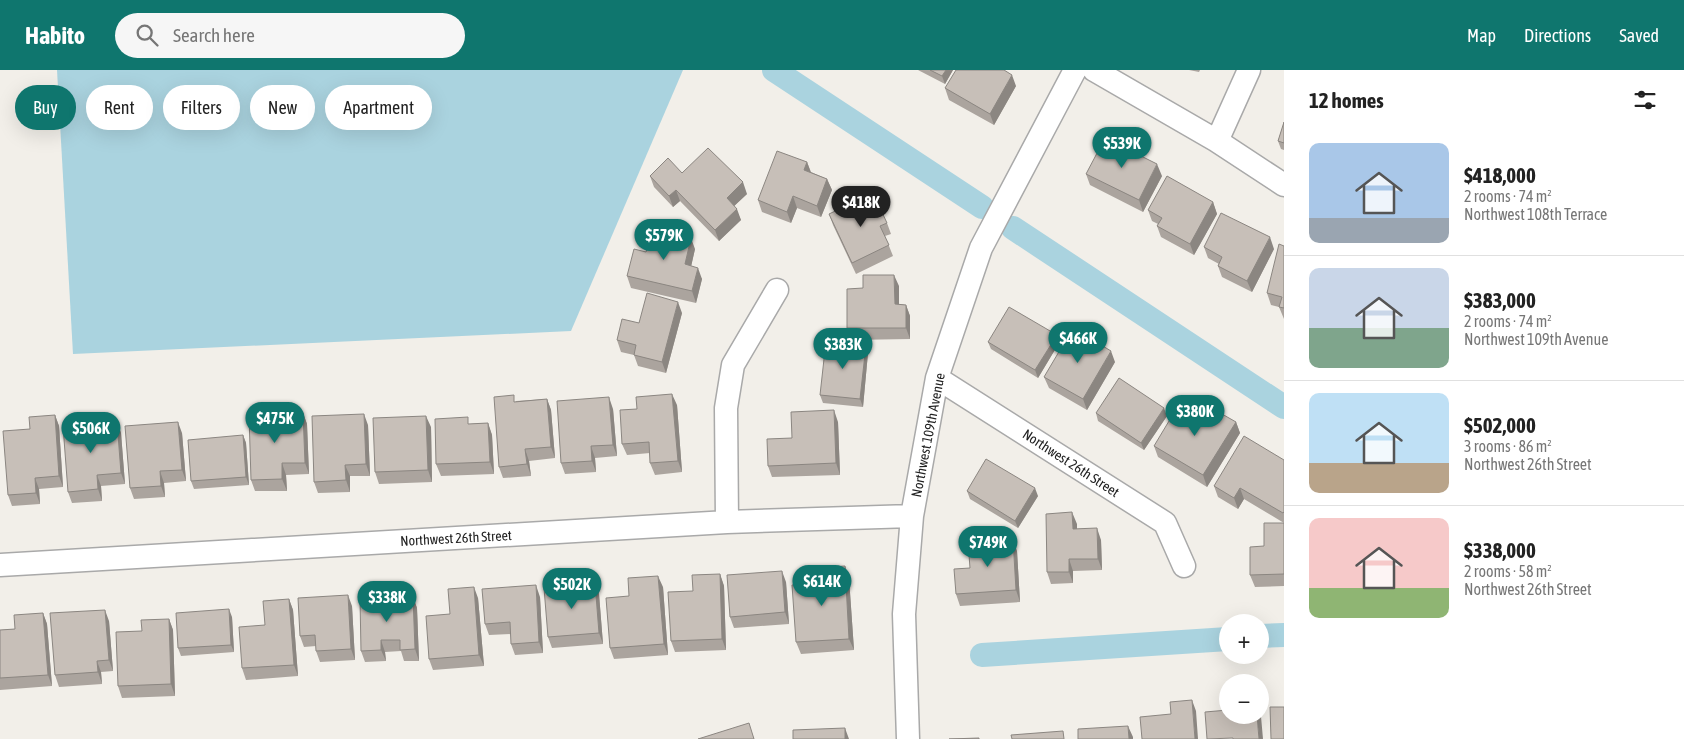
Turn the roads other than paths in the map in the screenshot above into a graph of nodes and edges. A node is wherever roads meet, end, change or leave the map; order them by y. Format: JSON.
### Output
{"nodes":[{"id":1,"x":1075,"y":70,"type":"edge"},
{"id":2,"x":1094,"y":70,"type":"edge"},
{"id":3,"x":1250,"y":70,"type":"edge"},
{"id":4,"x":1217,"y":141,"type":"junction"},
{"id":5,"x":1284,"y":185,"type":"edge"},
{"id":6,"x":777,"y":290,"type":"dead end"},
{"id":7,"x":938,"y":378,"type":"junction"},
{"id":8,"x":912,"y":516,"type":"junction"},
{"id":9,"x":726,"y":522,"type":"junction"},
{"id":10,"x":0,"y":565,"type":"edge"},
{"id":11,"x":1184,"y":566,"type":"dead end"},
{"id":12,"x":908,"y":739,"type":"edge"}],
"edges":[{"from":1,"to":7,"type":"street","name":"Northwest 109th Avenue"},
{"from":2,"to":4,"type":"street"},
{"from":3,"to":4,"type":"street"},
{"from":4,"to":5,"type":"street"},
{"from":6,"to":9,"type":"street"},
{"from":7,"to":8,"type":"street","name":"Northwest 109th Avenue"},
{"from":7,"to":11,"type":"street","name":"Northwest 26th Street"},
{"from":8,"to":9,"type":"street","name":"Northwest 26th Street"},
{"from":8,"to":12,"type":"street","name":"Northwest 109th Avenue"},
{"from":9,"to":10,"type":"street","name":"Northwest 26th Street"}]}
